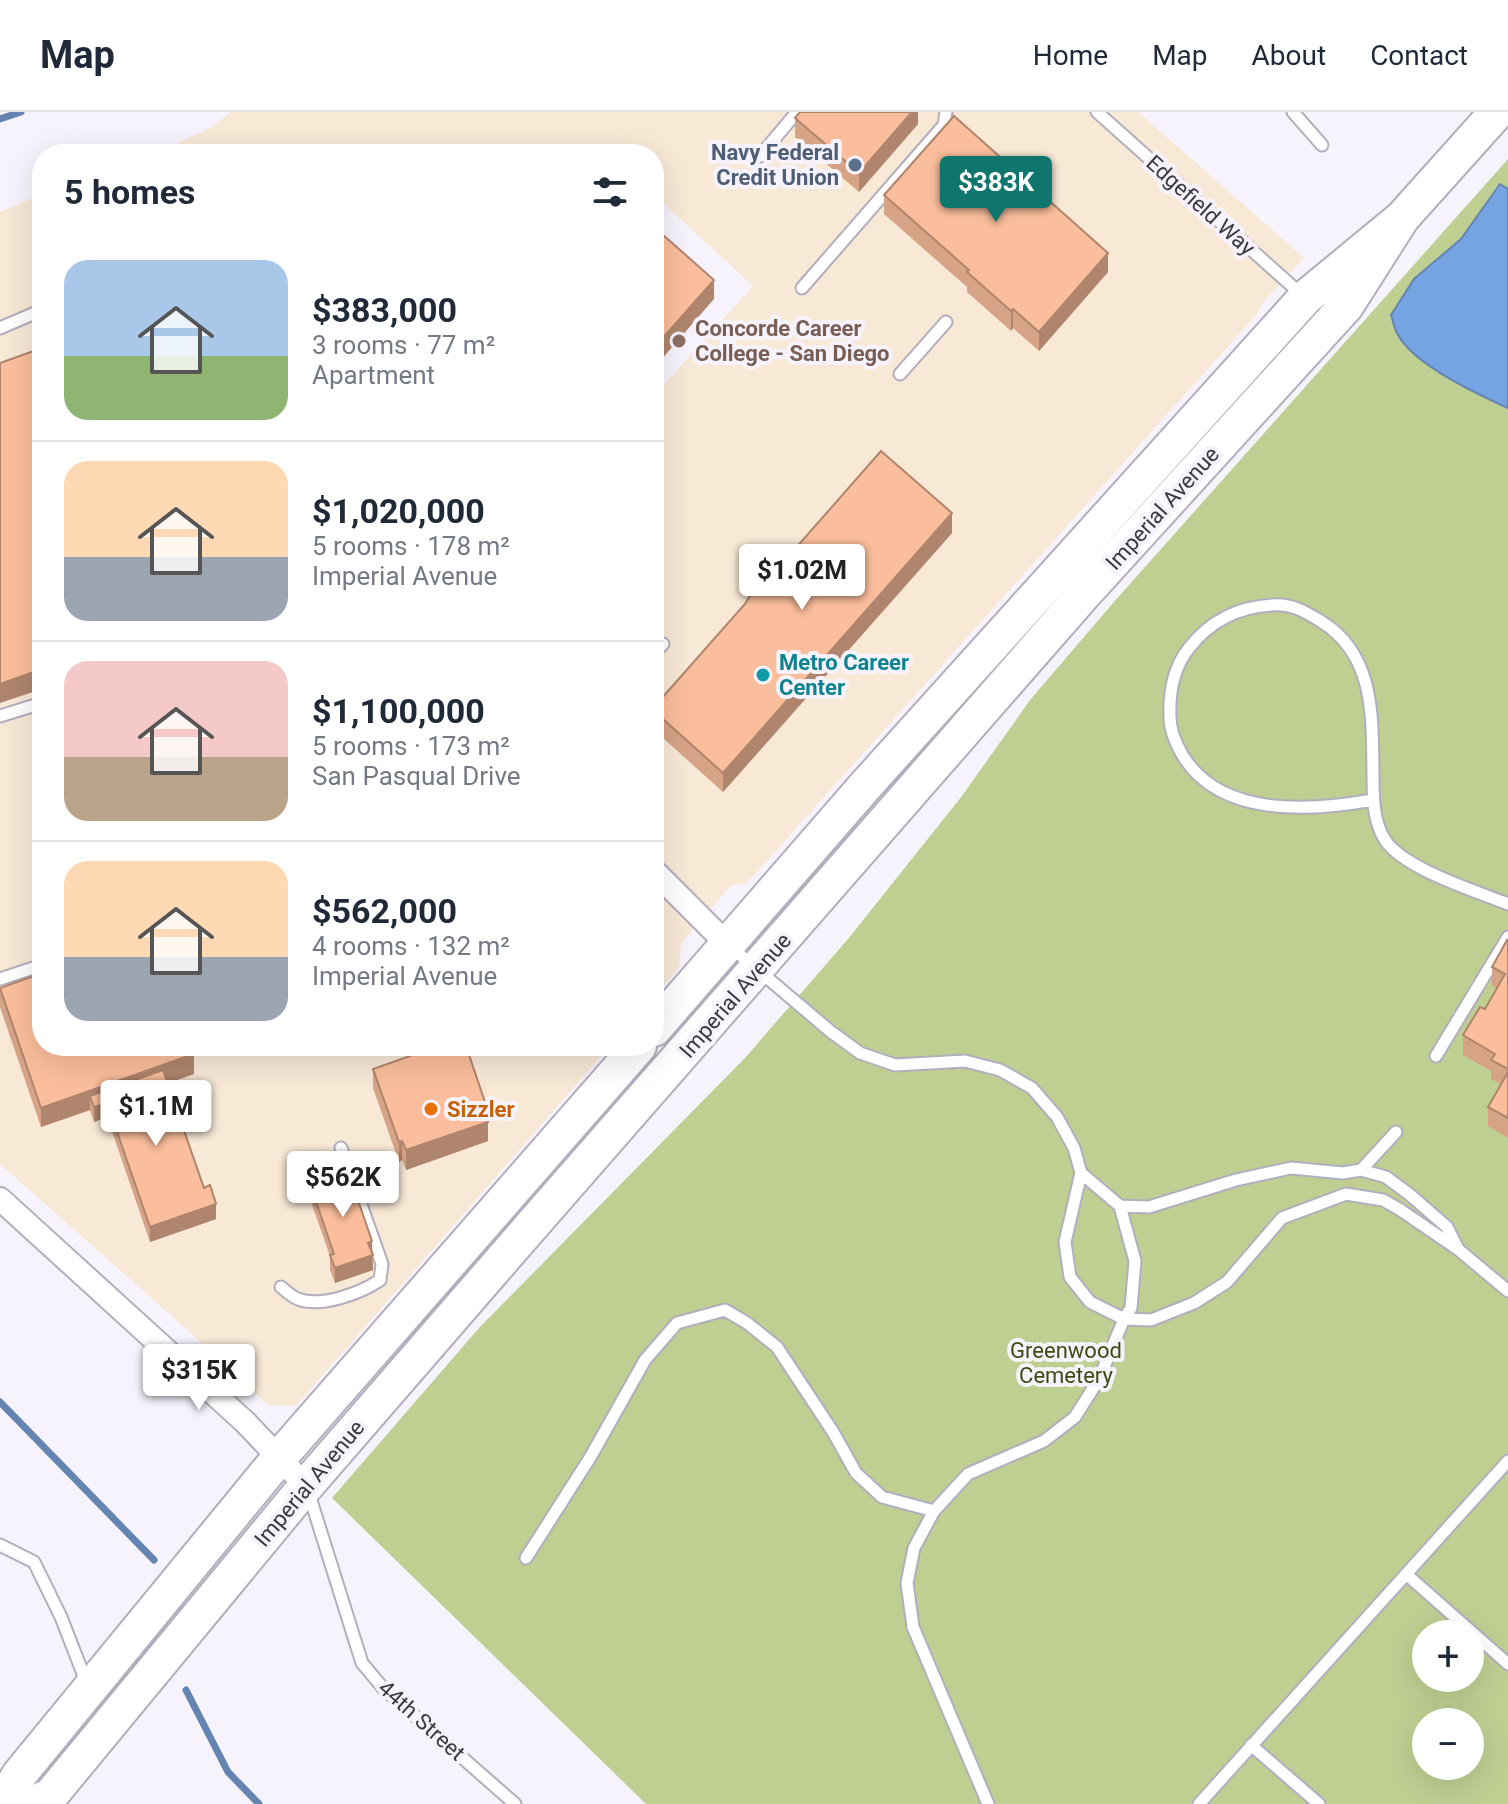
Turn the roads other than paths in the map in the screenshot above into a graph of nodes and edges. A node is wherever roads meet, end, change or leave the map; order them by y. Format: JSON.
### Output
{"nodes":[{"id":1,"x":797,"y":112,"type":"edge"},
{"id":2,"x":946,"y":112,"type":"edge"},
{"id":3,"x":1097,"y":112,"type":"edge"},
{"id":4,"x":1293,"y":112,"type":"edge"},
{"id":5,"x":1497,"y":112,"type":"edge"},
{"id":6,"x":1322,"y":145,"type":"dead end"},
{"id":7,"x":760,"y":156,"type":"dead end"},
{"id":8,"x":1402,"y":218,"type":"junction"},
{"id":9,"x":802,"y":288,"type":"dead end"},
{"id":10,"x":1305,"y":298,"type":"junction"},
{"id":11,"x":32,"y":314,"type":"edge"},
{"id":12,"x":946,"y":322,"type":"dead end"},
{"id":13,"x":0,"y":328,"type":"edge"},
{"id":14,"x":900,"y":374,"type":"dead end"},
{"id":15,"x":1220,"y":444,"type":"junction"},
{"id":16,"x":32,"y":706,"type":"edge"},
{"id":17,"x":0,"y":716,"type":"edge"},
{"id":18,"x":1373,"y":800,"type":"junction"},
{"id":19,"x":664,"y":881,"type":"edge"},
{"id":20,"x":1508,"y":904,"type":"edge"},
{"id":21,"x":1508,"y":937,"type":"edge"},
{"id":22,"x":728,"y":945,"type":"junction"},
{"id":23,"x":32,"y":968,"type":"edge"},
{"id":24,"x":757,"y":969,"type":"junction"},
{"id":25,"x":0,"y":979,"type":"edge"},
{"id":26,"x":664,"y":1018,"type":"edge"},
{"id":27,"x":630,"y":1056,"type":"edge"},
{"id":28,"x":1436,"y":1056,"type":"dead end"},
{"id":29,"x":1396,"y":1132,"type":"dead end"},
{"id":30,"x":341,"y":1148,"type":"dead end"},
{"id":31,"x":1361,"y":1170,"type":"junction"},
{"id":32,"x":1081,"y":1173,"type":"junction"},
{"id":33,"x":0,"y":1199,"type":"edge"},
{"id":34,"x":1120,"y":1206,"type":"junction"},
{"id":35,"x":1459,"y":1250,"type":"junction"},
{"id":36,"x":281,"y":1287,"type":"dead end"},
{"id":37,"x":1508,"y":1291,"type":"edge"},
{"id":38,"x":1124,"y":1319,"type":"junction"},
{"id":39,"x":279,"y":1458,"type":"junction"},
{"id":40,"x":1508,"y":1461,"type":"edge"},
{"id":41,"x":306,"y":1486,"type":"junction"},
{"id":42,"x":934,"y":1511,"type":"junction"},
{"id":43,"x":0,"y":1545,"type":"edge"},
{"id":44,"x":526,"y":1558,"type":"dead end"},
{"id":45,"x":1406,"y":1574,"type":"junction"},
{"id":46,"x":1508,"y":1664,"type":"edge"},
{"id":47,"x":89,"y":1689,"type":"junction"},
{"id":48,"x":1251,"y":1745,"type":"junction"},
{"id":49,"x":2,"y":1804,"type":"edge"},
{"id":50,"x":32,"y":1804,"type":"edge"},
{"id":51,"x":515,"y":1804,"type":"edge"},
{"id":52,"x":988,"y":1804,"type":"edge"},
{"id":53,"x":1199,"y":1804,"type":"edge"},
{"id":54,"x":1319,"y":1804,"type":"edge"}],
"edges":[{"from":1,"to":7,"type":"lane"},
{"from":2,"to":9,"type":"lane"},
{"from":3,"to":10,"type":"lane","name":"Edgefield Way"},
{"from":4,"to":6,"type":"lane"},
{"from":5,"to":8,"type":"main road","name":"Imperial Avenue"},
{"from":8,"to":10,"type":"main road","name":"Imperial Avenue"},
{"from":8,"to":15,"type":"main road","name":"Imperial Avenue"},
{"from":10,"to":15,"type":"main road"},
{"from":10,"to":22,"type":"main road","name":"Imperial Avenue"},
{"from":11,"to":13,"type":"lane"},
{"from":12,"to":14,"type":"lane"},
{"from":15,"to":24,"type":"main road","name":"Imperial Avenue"},
{"from":16,"to":17,"type":"lane"},
{"from":18,"to":18,"type":"lane"},
{"from":18,"to":20,"type":"lane"},
{"from":19,"to":22,"type":"street"},
{"from":21,"to":28,"type":"lane"},
{"from":22,"to":24,"type":"lane"},
{"from":22,"to":26,"type":"main road","name":"Imperial Avenue"},
{"from":23,"to":25,"type":"lane"},
{"from":24,"to":32,"type":"lane"},
{"from":24,"to":41,"type":"main road","name":"Imperial Avenue"},
{"from":27,"to":39,"type":"main road","name":"Imperial Avenue"},
{"from":29,"to":31,"type":"lane"},
{"from":30,"to":36,"type":"lane"},
{"from":31,"to":34,"type":"lane"},
{"from":31,"to":35,"type":"lane"},
{"from":32,"to":34,"type":"lane"},
{"from":32,"to":38,"type":"lane"},
{"from":33,"to":39,"type":"street"},
{"from":34,"to":38,"type":"lane"},
{"from":35,"to":37,"type":"lane"},
{"from":35,"to":38,"type":"lane"},
{"from":38,"to":42,"type":"lane"},
{"from":39,"to":41,"type":"street"},
{"from":39,"to":47,"type":"main road","name":"Imperial Avenue"},
{"from":40,"to":45,"type":"lane"},
{"from":41,"to":50,"type":"main road","name":"Imperial Avenue"},
{"from":41,"to":51,"type":"lane","name":"44th Street"},
{"from":42,"to":44,"type":"lane"},
{"from":42,"to":52,"type":"lane"},
{"from":43,"to":47,"type":"lane"},
{"from":45,"to":46,"type":"lane"},
{"from":45,"to":48,"type":"lane"},
{"from":47,"to":49,"type":"main road","name":"Imperial Avenue"},
{"from":48,"to":53,"type":"lane"},
{"from":48,"to":54,"type":"lane"}]}
